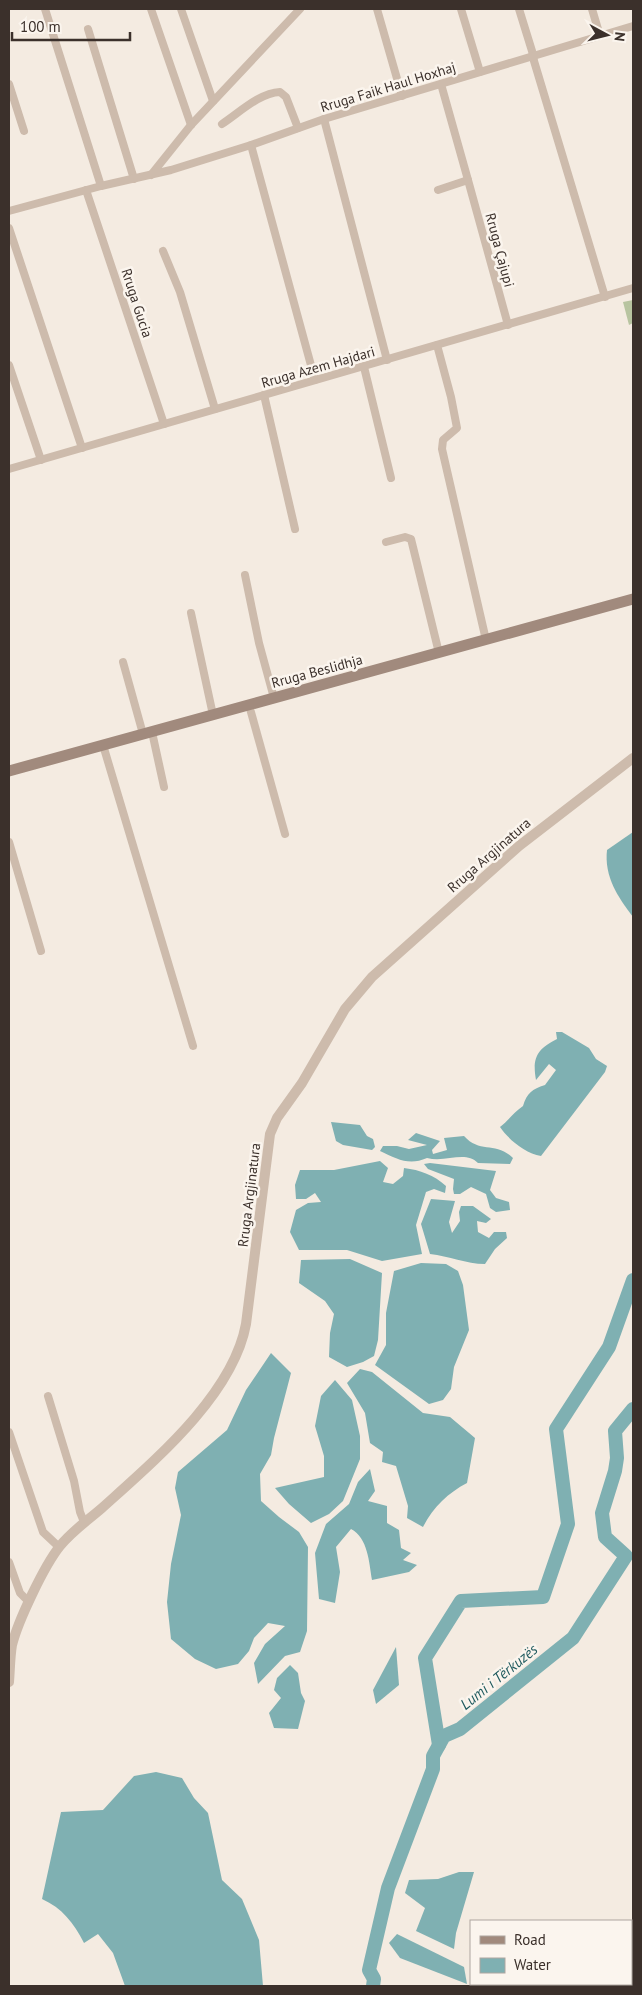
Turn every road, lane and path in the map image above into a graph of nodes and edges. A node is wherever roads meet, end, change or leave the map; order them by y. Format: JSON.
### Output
{"nodes":[{"id":1,"x":45,"y":9,"type":"edge"},
{"id":2,"x":151,"y":9,"type":"edge"},
{"id":3,"x":181,"y":9,"type":"edge"},
{"id":4,"x":300,"y":9,"type":"edge"},
{"id":5,"x":377,"y":9,"type":"edge"},
{"id":6,"x":461,"y":9,"type":"edge"},
{"id":7,"x":520,"y":9,"type":"edge"},
{"id":8,"x":592,"y":9,"type":"edge"},
{"id":9,"x":633,"y":26,"type":"edge"},
{"id":10,"x":88,"y":29,"type":"dead end"},
{"id":11,"x":600,"y":36,"type":"junction"},
{"id":12,"x":533,"y":56,"type":"junction"},
{"id":13,"x":480,"y":72,"type":"junction"},
{"id":14,"x":9,"y":84,"type":"edge"},
{"id":15,"x":441,"y":84,"type":"junction"},
{"id":16,"x":402,"y":96,"type":"junction"},
{"id":17,"x":213,"y":101,"type":"junction"},
{"id":18,"x":324,"y":119,"type":"junction"},
{"id":19,"x":222,"y":124,"type":"dead end"},
{"id":20,"x":191,"y":125,"type":"junction"},
{"id":21,"x":298,"y":128,"type":"junction"},
{"id":22,"x":24,"y":131,"type":"dead end"},
{"id":23,"x":251,"y":145,"type":"junction"},
{"id":24,"x":151,"y":175,"type":"junction"},
{"id":25,"x":134,"y":178,"type":"junction"},
{"id":26,"x":468,"y":180,"type":"junction"},
{"id":27,"x":100,"y":186,"type":"junction"},
{"id":28,"x":86,"y":190,"type":"junction"},
{"id":29,"x":438,"y":190,"type":"dead end"},
{"id":30,"x":9,"y":212,"type":"edge"},
{"id":31,"x":9,"y":228,"type":"edge"},
{"id":32,"x":163,"y":251,"type":"dead end"},
{"id":33,"x":633,"y":288,"type":"edge"},
{"id":34,"x":605,"y":297,"type":"junction"},
{"id":35,"x":508,"y":325,"type":"junction"},
{"id":36,"x":437,"y":345,"type":"junction"},
{"id":37,"x":387,"y":360,"type":"junction"},
{"id":38,"x":9,"y":365,"type":"edge"},
{"id":39,"x":364,"y":367,"type":"junction"},
{"id":40,"x":315,"y":380,"type":"junction"},
{"id":41,"x":264,"y":395,"type":"junction"},
{"id":42,"x":215,"y":409,"type":"junction"},
{"id":43,"x":164,"y":424,"type":"junction"},
{"id":44,"x":82,"y":448,"type":"junction"},
{"id":45,"x":41,"y":460,"type":"junction"},
{"id":46,"x":9,"y":470,"type":"edge"},
{"id":47,"x":391,"y":478,"type":"dead end"},
{"id":48,"x":295,"y":529,"type":"dead end"},
{"id":49,"x":386,"y":542,"type":"dead end"},
{"id":50,"x":245,"y":574,"type":"dead end"},
{"id":51,"x":633,"y":599,"type":"edge"},
{"id":52,"x":191,"y":613,"type":"dead end"},
{"id":53,"x":486,"y":640,"type":"junction"},
{"id":54,"x":439,"y":652,"type":"junction"},
{"id":55,"x":123,"y":662,"type":"dead end"},
{"id":56,"x":274,"y":698,"type":"junction"},
{"id":57,"x":249,"y":705,"type":"junction"},
{"id":58,"x":214,"y":715,"type":"junction"},
{"id":59,"x":147,"y":733,"type":"junction"},
{"id":60,"x":103,"y":745,"type":"junction"},
{"id":61,"x":633,"y":758,"type":"edge"},
{"id":62,"x":9,"y":771,"type":"edge"},
{"id":63,"x":164,"y":787,"type":"dead end"},
{"id":64,"x":285,"y":834,"type":"dead end"},
{"id":65,"x":9,"y":842,"type":"edge"},
{"id":66,"x":40,"y":951,"type":"dead end"},
{"id":67,"x":193,"y":1046,"type":"dead end"},
{"id":68,"x":48,"y":1396,"type":"dead end"},
{"id":69,"x":9,"y":1432,"type":"edge"},
{"id":70,"x":84,"y":1522,"type":"junction"},
{"id":71,"x":59,"y":1547,"type":"junction"},
{"id":72,"x":9,"y":1562,"type":"edge"},
{"id":73,"x":29,"y":1602,"type":"junction"},
{"id":74,"x":11,"y":1647,"type":"edge"},
{"id":75,"x":9,"y":1676,"type":"edge"}],
"edges":[{"from":1,"to":27,"type":"street"},
{"from":2,"to":20,"type":"street"},
{"from":3,"to":17,"type":"street"},
{"from":4,"to":17,"type":"street"},
{"from":5,"to":16,"type":"street"},
{"from":6,"to":13,"type":"street"},
{"from":7,"to":12,"type":"street"},
{"from":8,"to":11,"type":"street"},
{"from":9,"to":11,"type":"street","name":"Rruga Faik Haul Hoxhaj"},
{"from":10,"to":25,"type":"street"},
{"from":11,"to":12,"type":"street","name":"Rruga Faik Haul Hoxhaj"},
{"from":12,"to":13,"type":"street","name":"Rruga Faik Haul Hoxhaj"},
{"from":12,"to":34,"type":"street"},
{"from":13,"to":15,"type":"street","name":"Rruga Faik Haul Hoxhaj"},
{"from":14,"to":22,"type":"street"},
{"from":15,"to":16,"type":"street","name":"Rruga Faik Haul Hoxhaj"},
{"from":15,"to":26,"type":"street","name":"Rruga Çajupi"},
{"from":16,"to":18,"type":"street","name":"Rruga Faik Haul Hoxhaj"},
{"from":17,"to":20,"type":"street"},
{"from":18,"to":21,"type":"street","name":"Rruga Faik Haul Hoxhaj"},
{"from":18,"to":37,"type":"street"},
{"from":19,"to":21,"type":"street"},
{"from":20,"to":24,"type":"street"},
{"from":21,"to":23,"type":"street","name":"Rruga Faik Haul Hoxhaj"},
{"from":23,"to":24,"type":"street","name":"Rruga Faik Haul Hoxhaj"},
{"from":23,"to":40,"type":"street"},
{"from":24,"to":25,"type":"street","name":"Rruga Faik Haul Hoxhaj"},
{"from":25,"to":27,"type":"street","name":"Rruga Faik Haul Hoxhaj"},
{"from":26,"to":29,"type":"street"},
{"from":26,"to":35,"type":"street","name":"Rruga Çajupi"},
{"from":27,"to":28,"type":"street","name":"Rruga Faik Haul Hoxhaj"},
{"from":28,"to":30,"type":"street","name":"Rruga Faik Haul Hoxhaj"},
{"from":28,"to":43,"type":"street","name":"Rruga Gucia"},
{"from":31,"to":44,"type":"street"},
{"from":32,"to":42,"type":"street"},
{"from":33,"to":34,"type":"street","name":"Rruga Azem Hajdari"},
{"from":34,"to":35,"type":"street","name":"Rruga Azem Hajdari"},
{"from":35,"to":36,"type":"street","name":"Rruga Azem Hajdari"},
{"from":36,"to":37,"type":"street","name":"Rruga Azem Hajdari"},
{"from":36,"to":53,"type":"street"},
{"from":37,"to":39,"type":"street","name":"Rruga Azem Hajdari"},
{"from":38,"to":45,"type":"street"},
{"from":39,"to":40,"type":"street","name":"Rruga Azem Hajdari"},
{"from":39,"to":47,"type":"street"},
{"from":40,"to":41,"type":"street","name":"Rruga Azem Hajdari"},
{"from":41,"to":42,"type":"street","name":"Rruga Azem Hajdari"},
{"from":41,"to":48,"type":"street"},
{"from":42,"to":43,"type":"street","name":"Rruga Azem Hajdari"},
{"from":43,"to":44,"type":"street","name":"Rruga Azem Hajdari"},
{"from":44,"to":45,"type":"street","name":"Rruga Azem Hajdari"},
{"from":45,"to":46,"type":"street","name":"Rruga Azem Hajdari"},
{"from":49,"to":54,"type":"street"},
{"from":50,"to":56,"type":"street"},
{"from":51,"to":53,"type":"main road","name":"Rruga Beslidhja"},
{"from":52,"to":58,"type":"street"},
{"from":53,"to":54,"type":"main road","name":"Rruga Beslidhja"},
{"from":54,"to":56,"type":"main road","name":"Rruga Beslidhja"},
{"from":55,"to":59,"type":"street"},
{"from":56,"to":57,"type":"main road","name":"Rruga Beslidhja"},
{"from":57,"to":58,"type":"main road","name":"Rruga Beslidhja"},
{"from":57,"to":64,"type":"street"},
{"from":58,"to":59,"type":"main road","name":"Rruga Beslidhja"},
{"from":59,"to":60,"type":"main road","name":"Rruga Beslidhja"},
{"from":59,"to":63,"type":"street"},
{"from":60,"to":62,"type":"main road","name":"Rruga Beslidhja"},
{"from":60,"to":67,"type":"street"},
{"from":61,"to":70,"type":"street","name":"Rruga Argjinatura"},
{"from":65,"to":66,"type":"street"},
{"from":68,"to":70,"type":"street"},
{"from":69,"to":71,"type":"street"},
{"from":70,"to":71,"type":"street","name":"Rruga Argjinatura"},
{"from":71,"to":73,"type":"street","name":"Rruga Argjinatura"},
{"from":72,"to":73,"type":"street"},
{"from":73,"to":74,"type":"street","name":"Rruga Argjinatura"},
{"from":74,"to":75,"type":"street","name":"Rruga Argjinatura"}]}
